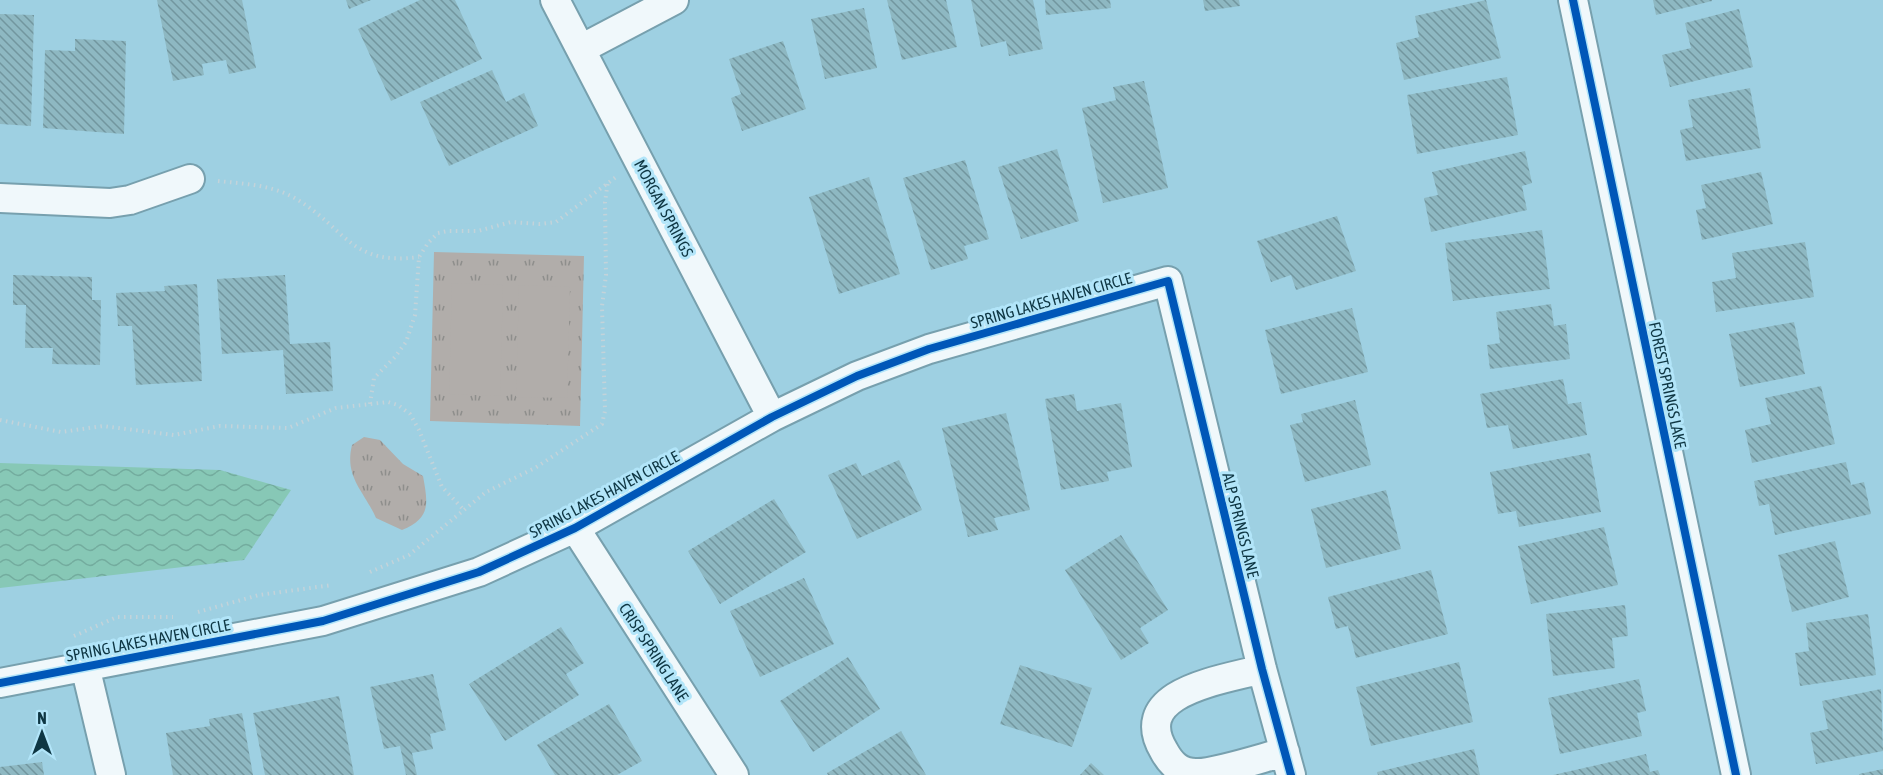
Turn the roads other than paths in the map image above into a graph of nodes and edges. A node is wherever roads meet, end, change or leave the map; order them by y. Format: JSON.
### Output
{"nodes":[{"id":1,"x":555,"y":0,"type":"edge"},
{"id":2,"x":674,"y":0,"type":"edge"},
{"id":3,"x":1573,"y":0,"type":"edge"},
{"id":4,"x":580,"y":49,"type":"junction"},
{"id":5,"x":190,"y":179,"type":"road end"},
{"id":6,"x":0,"y":198,"type":"edge"},
{"id":7,"x":1168,"y":281,"type":"joint"},
{"id":8,"x":772,"y":417,"type":"junction"},
{"id":9,"x":575,"y":528,"type":"junction"},
{"id":10,"x":85,"y":666,"type":"junction"},
{"id":11,"x":1262,"y":669,"type":"junction"},
{"id":12,"x":0,"y":683,"type":"edge"},
{"id":13,"x":1288,"y":764,"type":"edge"},
{"id":14,"x":111,"y":775,"type":"edge"},
{"id":15,"x":734,"y":775,"type":"edge"},
{"id":16,"x":1736,"y":775,"type":"edge"}],
"edges":[{"from":1,"to":4,"type":"street","name":"MORGAN SPRINGS"},
{"from":2,"to":4,"type":"street"},
{"from":3,"to":16,"type":"street","name":"FOREST SPRINGS LAKE"},
{"from":4,"to":8,"type":"street","name":"MORGAN SPRINGS"},
{"from":5,"to":6,"type":"street"},
{"from":7,"to":8,"type":"street","name":"SPRING LAKES HAVEN CIRCLE"},
{"from":7,"to":11,"type":"street","name":"ALP SPRINGS LANE"},
{"from":8,"to":9,"type":"street","name":"SPRING LAKES HAVEN CIRCLE"},
{"from":9,"to":10,"type":"street","name":"SPRING LAKES HAVEN CIRCLE"},
{"from":9,"to":15,"type":"street","name":"CRISP SPRING LANE"},
{"from":10,"to":12,"type":"street","name":"SPRING LAKES HAVEN CIRCLE"},
{"from":10,"to":14,"type":"street"},
{"from":11,"to":13,"type":"street","name":"ALP SPRINGS LANE"},
{"from":11,"to":13,"type":"street"}]}
